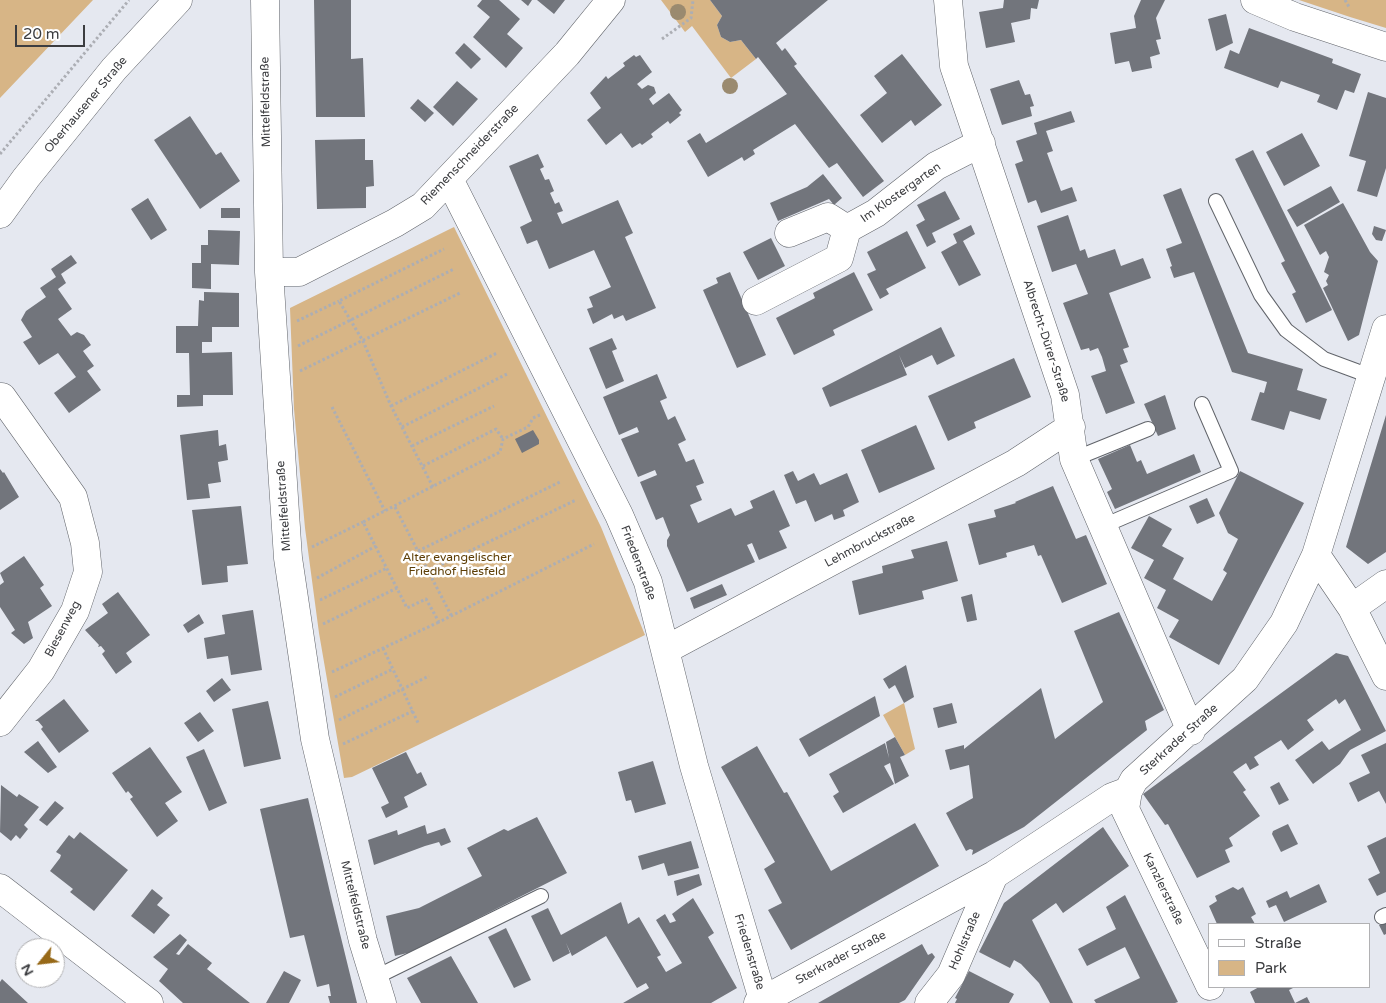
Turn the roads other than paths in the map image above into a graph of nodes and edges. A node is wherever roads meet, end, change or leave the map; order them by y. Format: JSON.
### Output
{"nodes":[{"id":1,"x":152,"y":0,"type":"edge"},
{"id":2,"x":178,"y":0,"type":"edge"},
{"id":3,"x":265,"y":0,"type":"edge"},
{"id":4,"x":611,"y":0,"type":"edge"},
{"id":5,"x":948,"y":0,"type":"edge"},
{"id":6,"x":1255,"y":0,"type":"edge"},
{"id":7,"x":1386,"y":47,"type":"edge"},
{"id":8,"x":981,"y":143,"type":"junction"},
{"id":9,"x":448,"y":179,"type":"junction"},
{"id":10,"x":0,"y":186,"type":"edge"},
{"id":11,"x":1216,"y":201,"type":"dead end"},
{"id":12,"x":0,"y":214,"type":"edge"},
{"id":13,"x":847,"y":229,"type":"junction"},
{"id":14,"x":789,"y":233,"type":"dead end"},
{"id":15,"x":269,"y":272,"type":"junction"},
{"id":16,"x":756,"y":301,"type":"dead end"},
{"id":17,"x":1386,"y":329,"type":"edge"},
{"id":18,"x":1370,"y":376,"type":"junction"},
{"id":19,"x":2,"y":397,"type":"dead end"},
{"id":20,"x":1202,"y":404,"type":"dead end"},
{"id":21,"x":1071,"y":427,"type":"junction"},
{"id":22,"x":1148,"y":428,"type":"dead end"},
{"id":23,"x":1074,"y":458,"type":"junction"},
{"id":24,"x":1103,"y":526,"type":"junction"},
{"id":25,"x":1316,"y":555,"type":"junction"},
{"id":26,"x":1386,"y":584,"type":"edge"},
{"id":27,"x":1352,"y":608,"type":"junction"},
{"id":28,"x":667,"y":649,"type":"junction"},
{"id":29,"x":1386,"y":676,"type":"edge"},
{"id":30,"x":0,"y":722,"type":"edge"},
{"id":31,"x":1191,"y":730,"type":"junction"},
{"id":32,"x":1128,"y":791,"type":"junction"},
{"id":33,"x":994,"y":875,"type":"junction"},
{"id":34,"x":0,"y":888,"type":"edge"},
{"id":35,"x":541,"y":896,"type":"dead end"},
{"id":36,"x":1208,"y":982,"type":"edge"},
{"id":37,"x":1211,"y":988,"type":"edge"},
{"id":38,"x":378,"y":991,"type":"edge"},
{"id":39,"x":762,"y":1002,"type":"edge"},
{"id":40,"x":149,"y":1003,"type":"edge"},
{"id":41,"x":929,"y":1003,"type":"edge"},
{"id":42,"x":1218,"y":1003,"type":"edge"}],
"edges":[{"from":1,"to":10,"type":"street","name":"Oberhausener Straße"},
{"from":2,"to":12,"type":"street","name":"Oberhausener Straße"},
{"from":3,"to":15,"type":"street","name":"Mittelfeldstraße"},
{"from":4,"to":9,"type":"street","name":"Riemenschneiderstraße"},
{"from":5,"to":8,"type":"street","name":"Albrecht-Dürer-Straße"},
{"from":6,"to":7,"type":"street"},
{"from":8,"to":13,"type":"street","name":"Im Klostergarten"},
{"from":8,"to":21,"type":"street","name":"Albrecht-Dürer-Straße"},
{"from":9,"to":15,"type":"street","name":"Riemenschneiderstraße"},
{"from":9,"to":28,"type":"street","name":"Friedenstraße"},
{"from":11,"to":18,"type":"lane"},
{"from":13,"to":14,"type":"street","name":"Im Klostergarten"},
{"from":13,"to":16,"type":"street","name":"Im Klostergarten"},
{"from":15,"to":38,"type":"street","name":"Mittelfeldstraße"},
{"from":17,"to":18,"type":"street","name":"Sterkrader Straße"},
{"from":18,"to":25,"type":"street","name":"Sterkrader Straße"},
{"from":19,"to":30,"type":"street","name":"Biesenweg"},
{"from":20,"to":24,"type":"lane"},
{"from":21,"to":23,"type":"street","name":"Albrecht-Dürer-Straße"},
{"from":21,"to":28,"type":"street","name":"Lehmbruckstraße"},
{"from":22,"to":23,"type":"lane"},
{"from":23,"to":24,"type":"street","name":"Albrecht-Dürer-Straße"},
{"from":24,"to":31,"type":"street","name":"Albrecht-Dürer-Straße"},
{"from":25,"to":27,"type":"street"},
{"from":25,"to":31,"type":"street","name":"Sterkrader Straße"},
{"from":26,"to":27,"type":"street"},
{"from":27,"to":29,"type":"street"},
{"from":28,"to":39,"type":"street","name":"Friedenstraße"},
{"from":31,"to":32,"type":"street","name":"Sterkrader Straße"},
{"from":32,"to":33,"type":"street","name":"Sterkrader Straße"},
{"from":32,"to":36,"type":"street","name":"Kanzlerstraße"},
{"from":33,"to":39,"type":"street","name":"Sterkrader Straße"},
{"from":33,"to":41,"type":"street","name":"Hohlstraße"},
{"from":34,"to":40,"type":"street"},
{"from":35,"to":38,"type":"lane"},
{"from":37,"to":42,"type":"street","name":"Kanzlerstraße"}]}
